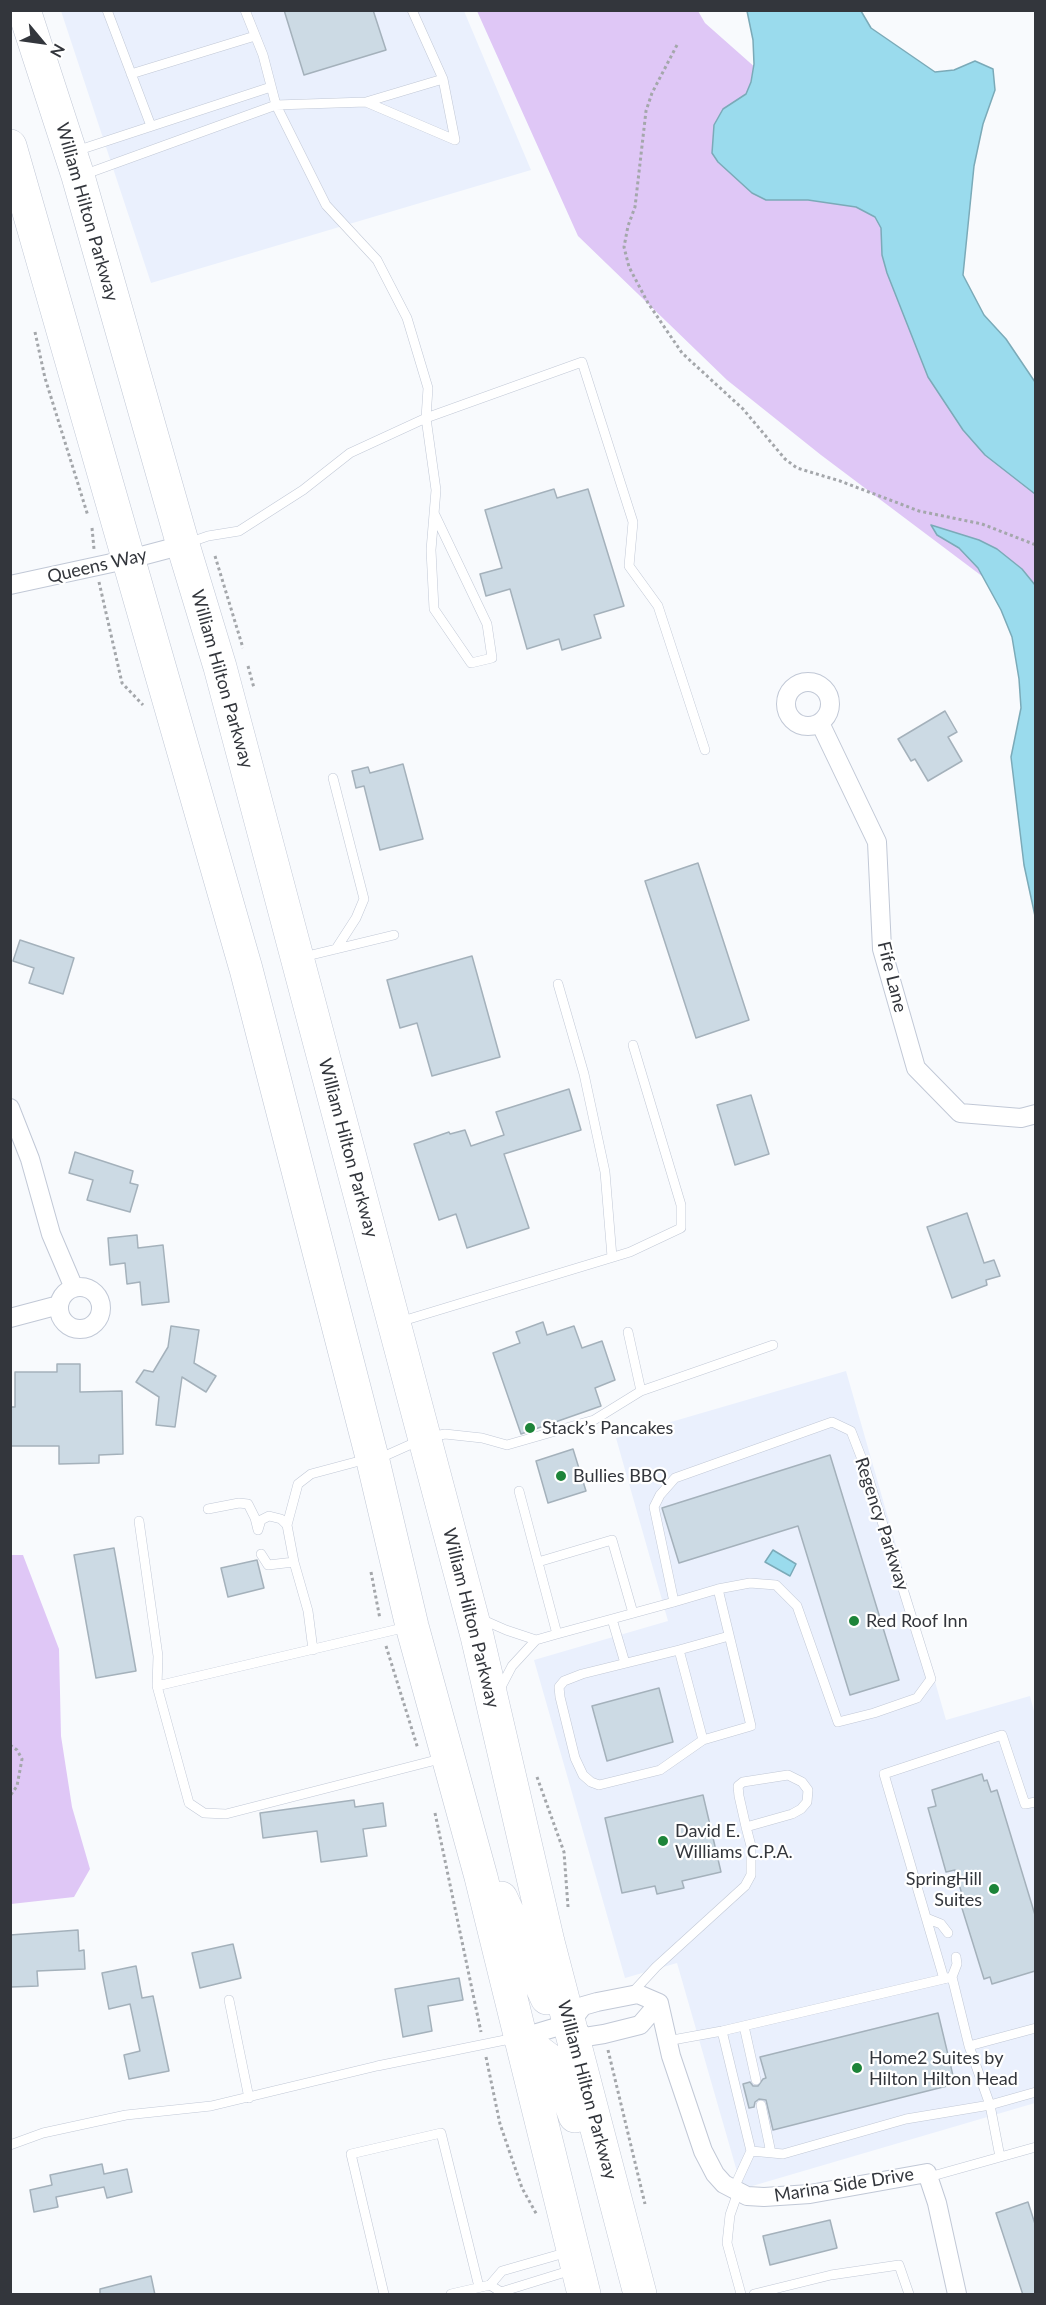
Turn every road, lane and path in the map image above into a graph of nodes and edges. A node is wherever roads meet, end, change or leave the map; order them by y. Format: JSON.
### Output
{"nodes":[{"id":1,"x":24,"y":10,"type":"edge"},
{"id":2,"x":107,"y":10,"type":"edge"},
{"id":3,"x":245,"y":10,"type":"edge"},
{"id":4,"x":412,"y":10,"type":"edge"},
{"id":5,"x":255,"y":36,"type":"junction"},
{"id":6,"x":677,"y":45,"type":"dead end"},
{"id":7,"x":131,"y":75,"type":"junction"},
{"id":8,"x":443,"y":79,"type":"junction"},
{"id":9,"x":271,"y":87,"type":"junction"},
{"id":10,"x":366,"y":102,"type":"junction"},
{"id":11,"x":276,"y":105,"type":"junction"},
{"id":12,"x":151,"y":126,"type":"junction"},
{"id":13,"x":10,"y":146,"type":"edge"},
{"id":14,"x":74,"y":165,"type":"junction"},
{"id":15,"x":34,"y":324,"type":"dead end"},
{"id":16,"x":426,"y":418,"type":"junction"},
{"id":17,"x":434,"y":513,"type":"junction"},
{"id":18,"x":183,"y":545,"type":"junction"},
{"id":19,"x":1035,"y":545,"type":"edge"},
{"id":20,"x":130,"y":559,"type":"junction"},
{"id":21,"x":96,"y":567,"type":"junction"},
{"id":22,"x":10,"y":585,"type":"edge"},
{"id":23,"x":145,"y":707,"type":"dead end"},
{"id":24,"x":820,"y":723,"type":"dead end"},
{"id":25,"x":705,"y":750,"type":"dead end"},
{"id":26,"x":333,"y":778,"type":"dead end"},
{"id":27,"x":394,"y":935,"type":"dead end"},
{"id":28,"x":336,"y":949,"type":"junction"},
{"id":29,"x":298,"y":958,"type":"junction"},
{"id":30,"x":558,"y":984,"type":"dead end"},
{"id":31,"x":633,"y":1045,"type":"dead end"},
{"id":32,"x":10,"y":1108,"type":"edge"},
{"id":33,"x":1035,"y":1114,"type":"edge"},
{"id":34,"x":612,"y":1257,"type":"junction"},
{"id":35,"x":74,"y":1288,"type":"junction"},
{"id":36,"x":59,"y":1305,"type":"junction"},
{"id":37,"x":10,"y":1318,"type":"edge"},
{"id":38,"x":396,"y":1327,"type":"junction"},
{"id":39,"x":628,"y":1332,"type":"dead end"},
{"id":40,"x":773,"y":1345,"type":"dead end"},
{"id":41,"x":641,"y":1391,"type":"junction"},
{"id":42,"x":425,"y":1438,"type":"junction"},
{"id":43,"x":373,"y":1460,"type":"junction"},
{"id":44,"x":519,"y":1491,"type":"dead end"},
{"id":45,"x":208,"y":1509,"type":"dead end"},
{"id":46,"x":139,"y":1521,"type":"dead end"},
{"id":47,"x":287,"y":1525,"type":"junction"},
{"id":48,"x":261,"y":1554,"type":"dead end"},
{"id":49,"x":294,"y":1562,"type":"junction"},
{"id":50,"x":370,"y":1562,"type":"dead end"},
{"id":51,"x":538,"y":1562,"type":"junction"},
{"id":52,"x":718,"y":1590,"type":"junction"},
{"id":53,"x":674,"y":1602,"type":"junction"},
{"id":54,"x":471,"y":1612,"type":"junction"},
{"id":55,"x":633,"y":1613,"type":"junction"},
{"id":56,"x":612,"y":1619,"type":"junction"},
{"id":57,"x":397,"y":1629,"type":"junction"},
{"id":58,"x":556,"y":1634,"type":"junction"},
{"id":59,"x":729,"y":1636,"type":"junction"},
{"id":60,"x":536,"y":1640,"type":"junction"},
{"id":61,"x":313,"y":1650,"type":"junction"},
{"id":62,"x":679,"y":1650,"type":"junction"},
{"id":63,"x":625,"y":1663,"type":"junction"},
{"id":64,"x":157,"y":1686,"type":"junction"},
{"id":65,"x":493,"y":1705,"type":"junction"},
{"id":66,"x":704,"y":1740,"type":"junction"},
{"id":67,"x":10,"y":1745,"type":"edge"},
{"id":68,"x":435,"y":1761,"type":"junction"},
{"id":69,"x":10,"y":1796,"type":"edge"},
{"id":70,"x":1035,"y":1802,"type":"edge"},
{"id":71,"x":433,"y":1804,"type":"dead end"},
{"id":72,"x":464,"y":1820,"type":"junction"},
{"id":73,"x":746,"y":1827,"type":"junction"},
{"id":74,"x":926,"y":1918,"type":"junction"},
{"id":75,"x":948,"y":1933,"type":"dead end"},
{"id":76,"x":956,"y":1957,"type":"dead end"},
{"id":77,"x":948,"y":1978,"type":"junction"},
{"id":78,"x":630,"y":1995,"type":"junction"},
{"id":79,"x":230,"y":2000,"type":"dead end"},
{"id":80,"x":659,"y":2003,"type":"junction"},
{"id":81,"x":570,"y":2022,"type":"junction"},
{"id":82,"x":744,"y":2026,"type":"junction"},
{"id":83,"x":1035,"y":2028,"type":"edge"},
{"id":84,"x":722,"y":2031,"type":"junction"},
{"id":85,"x":520,"y":2038,"type":"junction"},
{"id":86,"x":667,"y":2041,"type":"junction"},
{"id":87,"x":483,"y":2043,"type":"junction"},
{"id":88,"x":969,"y":2046,"type":"junction"},
{"id":89,"x":756,"y":2080,"type":"dead end"},
{"id":90,"x":1035,"y":2092,"type":"edge"},
{"id":91,"x":249,"y":2098,"type":"junction"},
{"id":92,"x":761,"y":2105,"type":"dead end"},
{"id":93,"x":990,"y":2105,"type":"junction"},
{"id":94,"x":10,"y":2145,"type":"edge"},
{"id":95,"x":1035,"y":2147,"type":"edge"},
{"id":96,"x":751,"y":2151,"type":"junction"},
{"id":97,"x":771,"y":2153,"type":"junction"},
{"id":98,"x":1000,"y":2157,"type":"junction"},
{"id":99,"x":928,"y":2177,"type":"junction"},
{"id":100,"x":735,"y":2191,"type":"junction"},
{"id":101,"x":538,"y":2215,"type":"dead end"},
{"id":102,"x":580,"y":2279,"type":"edge"},
{"id":103,"x":490,"y":2284,"type":"junction"},
{"id":104,"x":479,"y":2287,"type":"junction"},
{"id":105,"x":639,"y":2290,"type":"edge"},
{"id":106,"x":384,"y":2295,"type":"edge"},
{"id":107,"x":451,"y":2295,"type":"edge"},
{"id":108,"x":741,"y":2295,"type":"edge"},
{"id":109,"x":753,"y":2295,"type":"edge"},
{"id":110,"x":909,"y":2295,"type":"edge"},
{"id":111,"x":957,"y":2295,"type":"edge"}],
"edges":[{"from":1,"to":14,"type":"highway","name":"William Hilton Parkway"},
{"from":2,"to":7,"type":"lane"},
{"from":3,"to":5,"type":"lane"},
{"from":4,"to":8,"type":"lane"},
{"from":5,"to":7,"type":"lane"},
{"from":5,"to":9,"type":"lane"},
{"from":6,"to":19,"type":"path"},
{"from":7,"to":12,"type":"lane"},
{"from":8,"to":10,"type":"lane"},
{"from":8,"to":10,"type":"lane"},
{"from":9,"to":11,"type":"lane"},
{"from":9,"to":12,"type":"lane"},
{"from":10,"to":11,"type":"lane"},
{"from":11,"to":14,"type":"lane"},
{"from":11,"to":16,"type":"lane"},
{"from":12,"to":14,"type":"lane"},
{"from":13,"to":20,"type":"highway"},
{"from":14,"to":18,"type":"highway","name":"William Hilton Parkway"},
{"from":15,"to":21,"type":"path"},
{"from":16,"to":17,"type":"lane"},
{"from":16,"to":18,"type":"lane"},
{"from":16,"to":25,"type":"lane"},
{"from":17,"to":17,"type":"lane"},
{"from":18,"to":20,"type":"street","name":"Queens Way"},
{"from":18,"to":29,"type":"highway","name":"William Hilton Parkway"},
{"from":20,"to":21,"type":"street","name":"Queens Way"},
{"from":20,"to":43,"type":"highway"},
{"from":21,"to":22,"type":"street","name":"Queens Way"},
{"from":21,"to":23,"type":"path"},
{"from":24,"to":33,"type":"street","name":"Fife Lane"},
{"from":26,"to":28,"type":"lane"},
{"from":27,"to":28,"type":"lane"},
{"from":28,"to":29,"type":"lane"},
{"from":29,"to":38,"type":"highway","name":"William Hilton Parkway"},
{"from":30,"to":34,"type":"lane"},
{"from":31,"to":34,"type":"lane"},
{"from":32,"to":35,"type":"street"},
{"from":34,"to":38,"type":"lane"},
{"from":35,"to":36,"type":"street"},
{"from":35,"to":36,"type":"street"},
{"from":36,"to":37,"type":"street"},
{"from":38,"to":42,"type":"highway","name":"William Hilton Parkway"},
{"from":39,"to":41,"type":"lane"},
{"from":40,"to":41,"type":"lane"},
{"from":41,"to":42,"type":"lane"},
{"from":42,"to":43,"type":"lane"},
{"from":42,"to":54,"type":"highway","name":"William Hilton Parkway"},
{"from":43,"to":47,"type":"lane"},
{"from":43,"to":57,"type":"highway"},
{"from":44,"to":51,"type":"lane"},
{"from":45,"to":47,"type":"lane"},
{"from":46,"to":64,"type":"lane"},
{"from":47,"to":49,"type":"lane"},
{"from":48,"to":49,"type":"lane"},
{"from":49,"to":61,"type":"lane"},
{"from":50,"to":57,"type":"path"},
{"from":51,"to":55,"type":"lane"},
{"from":51,"to":58,"type":"lane"},
{"from":52,"to":53,"type":"lane","name":"Regency Parkway"},
{"from":52,"to":53,"type":"lane","name":"Regency Parkway"},
{"from":52,"to":59,"type":"lane"},
{"from":53,"to":55,"type":"lane","name":"Regency Parkway"},
{"from":54,"to":60,"type":"lane"},
{"from":54,"to":65,"type":"highway","name":"William Hilton Parkway"},
{"from":55,"to":56,"type":"lane","name":"Regency Parkway"},
{"from":56,"to":58,"type":"lane","name":"Regency Parkway"},
{"from":56,"to":63,"type":"lane"},
{"from":57,"to":61,"type":"lane"},
{"from":57,"to":68,"type":"highway"},
{"from":57,"to":68,"type":"path"},
{"from":58,"to":60,"type":"lane","name":"Regency Parkway"},
{"from":59,"to":62,"type":"lane"},
{"from":59,"to":66,"type":"lane"},
{"from":60,"to":65,"type":"lane"},
{"from":61,"to":64,"type":"lane"},
{"from":62,"to":63,"type":"lane"},
{"from":62,"to":66,"type":"lane"},
{"from":63,"to":66,"type":"lane"},
{"from":64,"to":68,"type":"lane"},
{"from":65,"to":81,"type":"highway","name":"William Hilton Parkway"},
{"from":67,"to":69,"type":"path"},
{"from":68,"to":72,"type":"highway"},
{"from":70,"to":74,"type":"lane"},
{"from":71,"to":87,"type":"path"},
{"from":72,"to":81,"type":"highway"},
{"from":72,"to":85,"type":"highway"},
{"from":73,"to":73,"type":"lane"},
{"from":73,"to":78,"type":"lane"},
{"from":74,"to":75,"type":"lane"},
{"from":74,"to":77,"type":"lane"},
{"from":76,"to":77,"type":"lane"},
{"from":77,"to":82,"type":"lane"},
{"from":77,"to":88,"type":"lane"},
{"from":78,"to":80,"type":"street"},
{"from":78,"to":81,"type":"street"},
{"from":79,"to":91,"type":"lane"},
{"from":80,"to":81,"type":"street"},
{"from":80,"to":86,"type":"street"},
{"from":81,"to":85,"type":"street"},
{"from":81,"to":105,"type":"highway","name":"William Hilton Parkway"},
{"from":82,"to":84,"type":"lane"},
{"from":82,"to":89,"type":"lane"},
{"from":83,"to":88,"type":"lane"},
{"from":84,"to":86,"type":"lane"},
{"from":84,"to":96,"type":"lane"},
{"from":85,"to":87,"type":"lane"},
{"from":85,"to":102,"type":"highway"},
{"from":85,"to":105,"type":"highway"},
{"from":86,"to":100,"type":"street"},
{"from":87,"to":91,"type":"lane"},
{"from":87,"to":101,"type":"path"},
{"from":88,"to":93,"type":"lane"},
{"from":90,"to":93,"type":"lane"},
{"from":91,"to":94,"type":"lane"},
{"from":92,"to":97,"type":"lane"},
{"from":93,"to":97,"type":"lane"},
{"from":93,"to":98,"type":"lane"},
{"from":95,"to":98,"type":"lane"},
{"from":96,"to":97,"type":"lane"},
{"from":96,"to":100,"type":"lane"},
{"from":98,"to":99,"type":"lane"},
{"from":99,"to":100,"type":"street","name":"Marina Side Drive"},
{"from":99,"to":111,"type":"street","name":"Marina Side Drive"},
{"from":100,"to":108,"type":"lane"},
{"from":102,"to":103,"type":"lane"},
{"from":102,"to":103,"type":"lane"},
{"from":103,"to":104,"type":"lane"},
{"from":104,"to":106,"type":"lane"},
{"from":104,"to":107,"type":"lane"},
{"from":109,"to":110,"type":"lane"}]}
